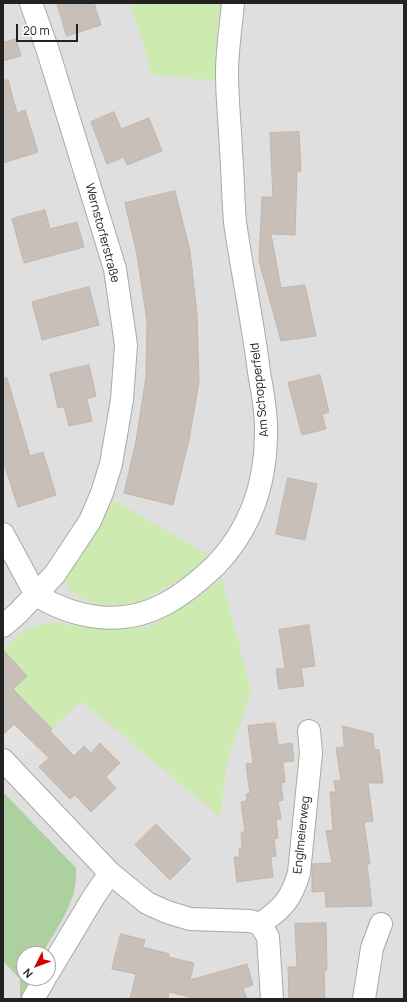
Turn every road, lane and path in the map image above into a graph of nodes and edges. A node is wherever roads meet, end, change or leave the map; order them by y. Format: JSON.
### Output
{"nodes":[{"id":1,"x":31,"y":3,"type":"edge"},
{"id":2,"x":233,"y":3,"type":"edge"},
{"id":3,"x":3,"y":534,"type":"edge"},
{"id":4,"x":36,"y":595,"type":"junction"},
{"id":5,"x":3,"y":626,"type":"edge"},
{"id":6,"x":309,"y":731,"type":"dead end"},
{"id":7,"x":3,"y":760,"type":"edge"},
{"id":8,"x":110,"y":873,"type":"junction"},
{"id":9,"x":260,"y":924,"type":"junction"},
{"id":10,"x":381,"y":924,"type":"dead end"},
{"id":11,"x":56,"y":960,"type":"edge"},
{"id":12,"x":40,"y":986,"type":"edge"},
{"id":13,"x":33,"y":999,"type":"edge"},
{"id":14,"x":272,"y":999,"type":"edge"},
{"id":15,"x":364,"y":999,"type":"edge"}],
"edges":[{"from":1,"to":4,"type":"street","name":"Wernstorferstraße"},
{"from":2,"to":4,"type":"street","name":"Am Schopperfeld"},
{"from":3,"to":4,"type":"street"},
{"from":4,"to":5,"type":"street","name":"Wernstorferstraße"},
{"from":6,"to":9,"type":"street","name":"Englmeierweg"},
{"from":7,"to":8,"type":"street"},
{"from":8,"to":9,"type":"street"},
{"from":8,"to":11,"type":"street"},
{"from":9,"to":14,"type":"street"},
{"from":10,"to":15,"type":"street"},
{"from":12,"to":13,"type":"street"}]}
